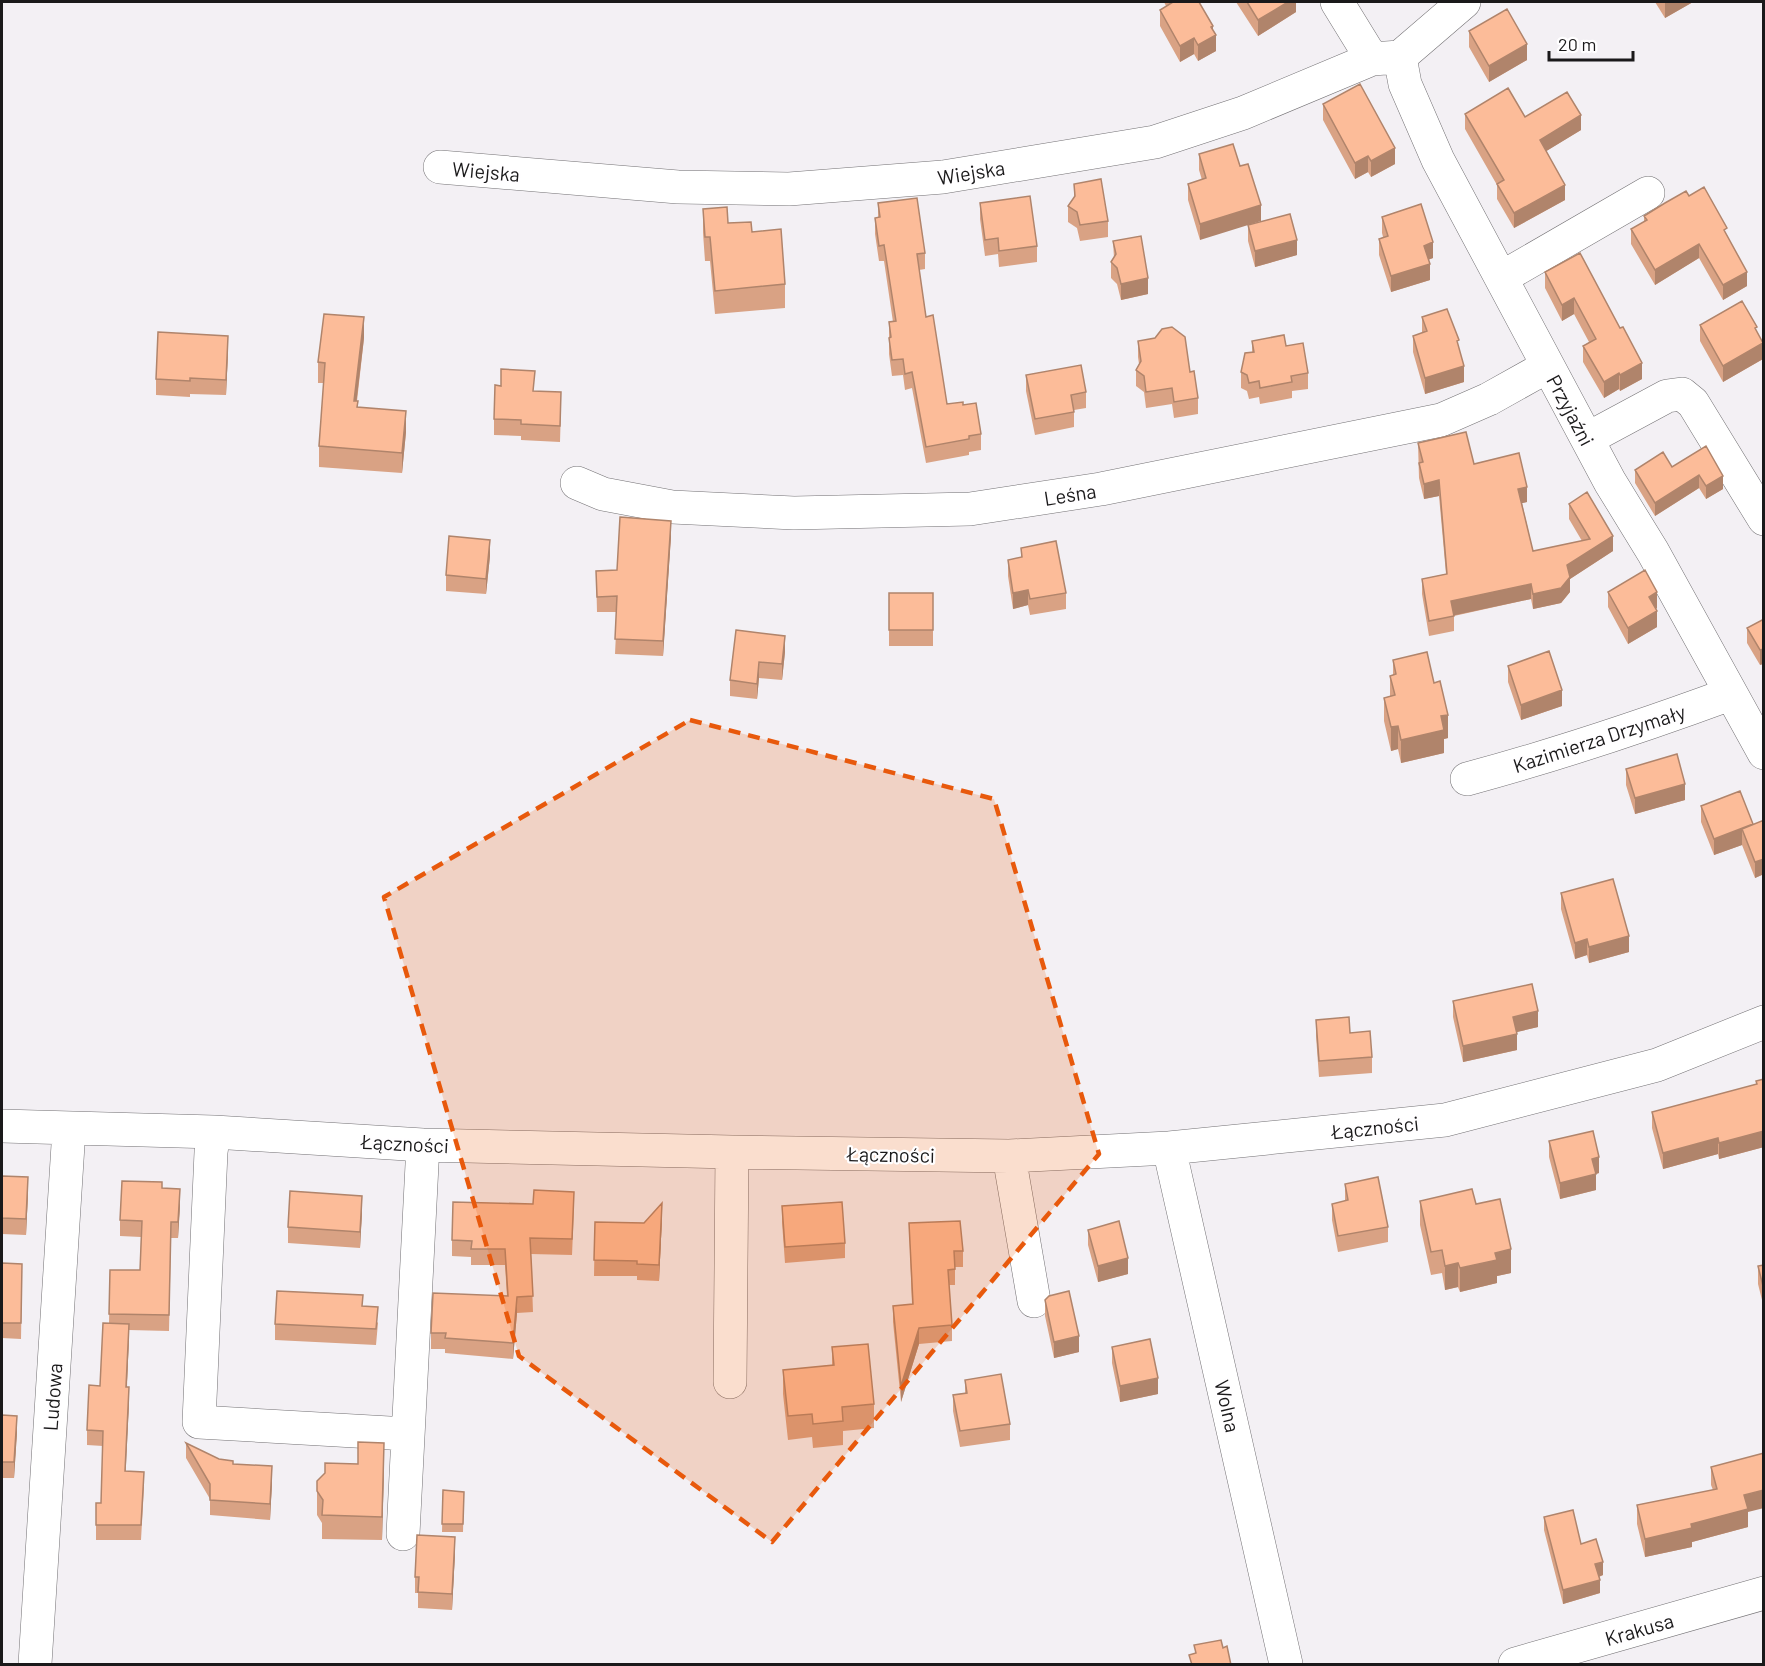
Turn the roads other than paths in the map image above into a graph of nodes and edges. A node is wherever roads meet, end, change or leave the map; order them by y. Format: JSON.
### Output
{"nodes":[{"id":1,"x":1337,"y":2,"type":"edge"},
{"id":2,"x":1464,"y":2,"type":"edge"},
{"id":3,"x":1386,"y":58,"type":"junction"},
{"id":4,"x":440,"y":166,"type":"dead end"},
{"id":5,"x":1648,"y":193,"type":"dead end"},
{"id":6,"x":1501,"y":278,"type":"junction"},
{"id":7,"x":1548,"y":366,"type":"junction"},
{"id":8,"x":1587,"y":439,"type":"junction"},
{"id":9,"x":577,"y":483,"type":"dead end"},
{"id":10,"x":1764,"y":519,"type":"edge"},
{"id":11,"x":1730,"y":694,"type":"junction"},
{"id":12,"x":1764,"y":753,"type":"edge"},
{"id":13,"x":1467,"y":778,"type":"dead end"},
{"id":14,"x":1764,"y":1022,"type":"edge"},
{"id":15,"x":2,"y":1126,"type":"edge"},
{"id":16,"x":69,"y":1129,"type":"junction"},
{"id":17,"x":214,"y":1132,"type":"junction"},
{"id":18,"x":423,"y":1145,"type":"junction"},
{"id":19,"x":1169,"y":1148,"type":"junction"},
{"id":20,"x":732,"y":1152,"type":"junction"},
{"id":21,"x":1009,"y":1156,"type":"junction"},
{"id":22,"x":1034,"y":1301,"type":"dead end"},
{"id":23,"x":730,"y":1382,"type":"dead end"},
{"id":24,"x":407,"y":1434,"type":"junction"},
{"id":25,"x":403,"y":1534,"type":"dead end"},
{"id":26,"x":1764,"y":1593,"type":"edge"},
{"id":27,"x":35,"y":1665,"type":"edge"},
{"id":28,"x":1287,"y":1665,"type":"edge"},
{"id":29,"x":1515,"y":1665,"type":"edge"}],
"edges":[{"from":1,"to":3,"type":"street","name":"Przyjaźni"},
{"from":2,"to":3,"type":"street","name":"Wiejska"},
{"from":3,"to":4,"type":"street","name":"Wiejska"},
{"from":3,"to":6,"type":"street","name":"Przyjaźni"},
{"from":5,"to":6,"type":"street"},
{"from":6,"to":7,"type":"street","name":"Przyjaźni"},
{"from":7,"to":8,"type":"street","name":"Przyjaźni"},
{"from":7,"to":9,"type":"street","name":"Leśna"},
{"from":8,"to":10,"type":"street"},
{"from":8,"to":11,"type":"street","name":"Przyjaźni"},
{"from":11,"to":12,"type":"street","name":"Przyjaźni"},
{"from":11,"to":13,"type":"street","name":"Kazimierza Drzymały"},
{"from":14,"to":19,"type":"street","name":"Łączności"},
{"from":15,"to":16,"type":"street","name":"Łączności"},
{"from":16,"to":17,"type":"street","name":"Łączności"},
{"from":16,"to":27,"type":"street","name":"Ludowa"},
{"from":17,"to":18,"type":"street","name":"Łączności"},
{"from":17,"to":24,"type":"street"},
{"from":18,"to":20,"type":"street","name":"Łączności"},
{"from":18,"to":24,"type":"street"},
{"from":19,"to":21,"type":"street","name":"Łączności"},
{"from":19,"to":28,"type":"street","name":"Wolna"},
{"from":20,"to":21,"type":"street","name":"Łączności"},
{"from":20,"to":23,"type":"street"},
{"from":21,"to":22,"type":"street"},
{"from":24,"to":25,"type":"street"},
{"from":26,"to":29,"type":"street","name":"Krakusa"}]}
